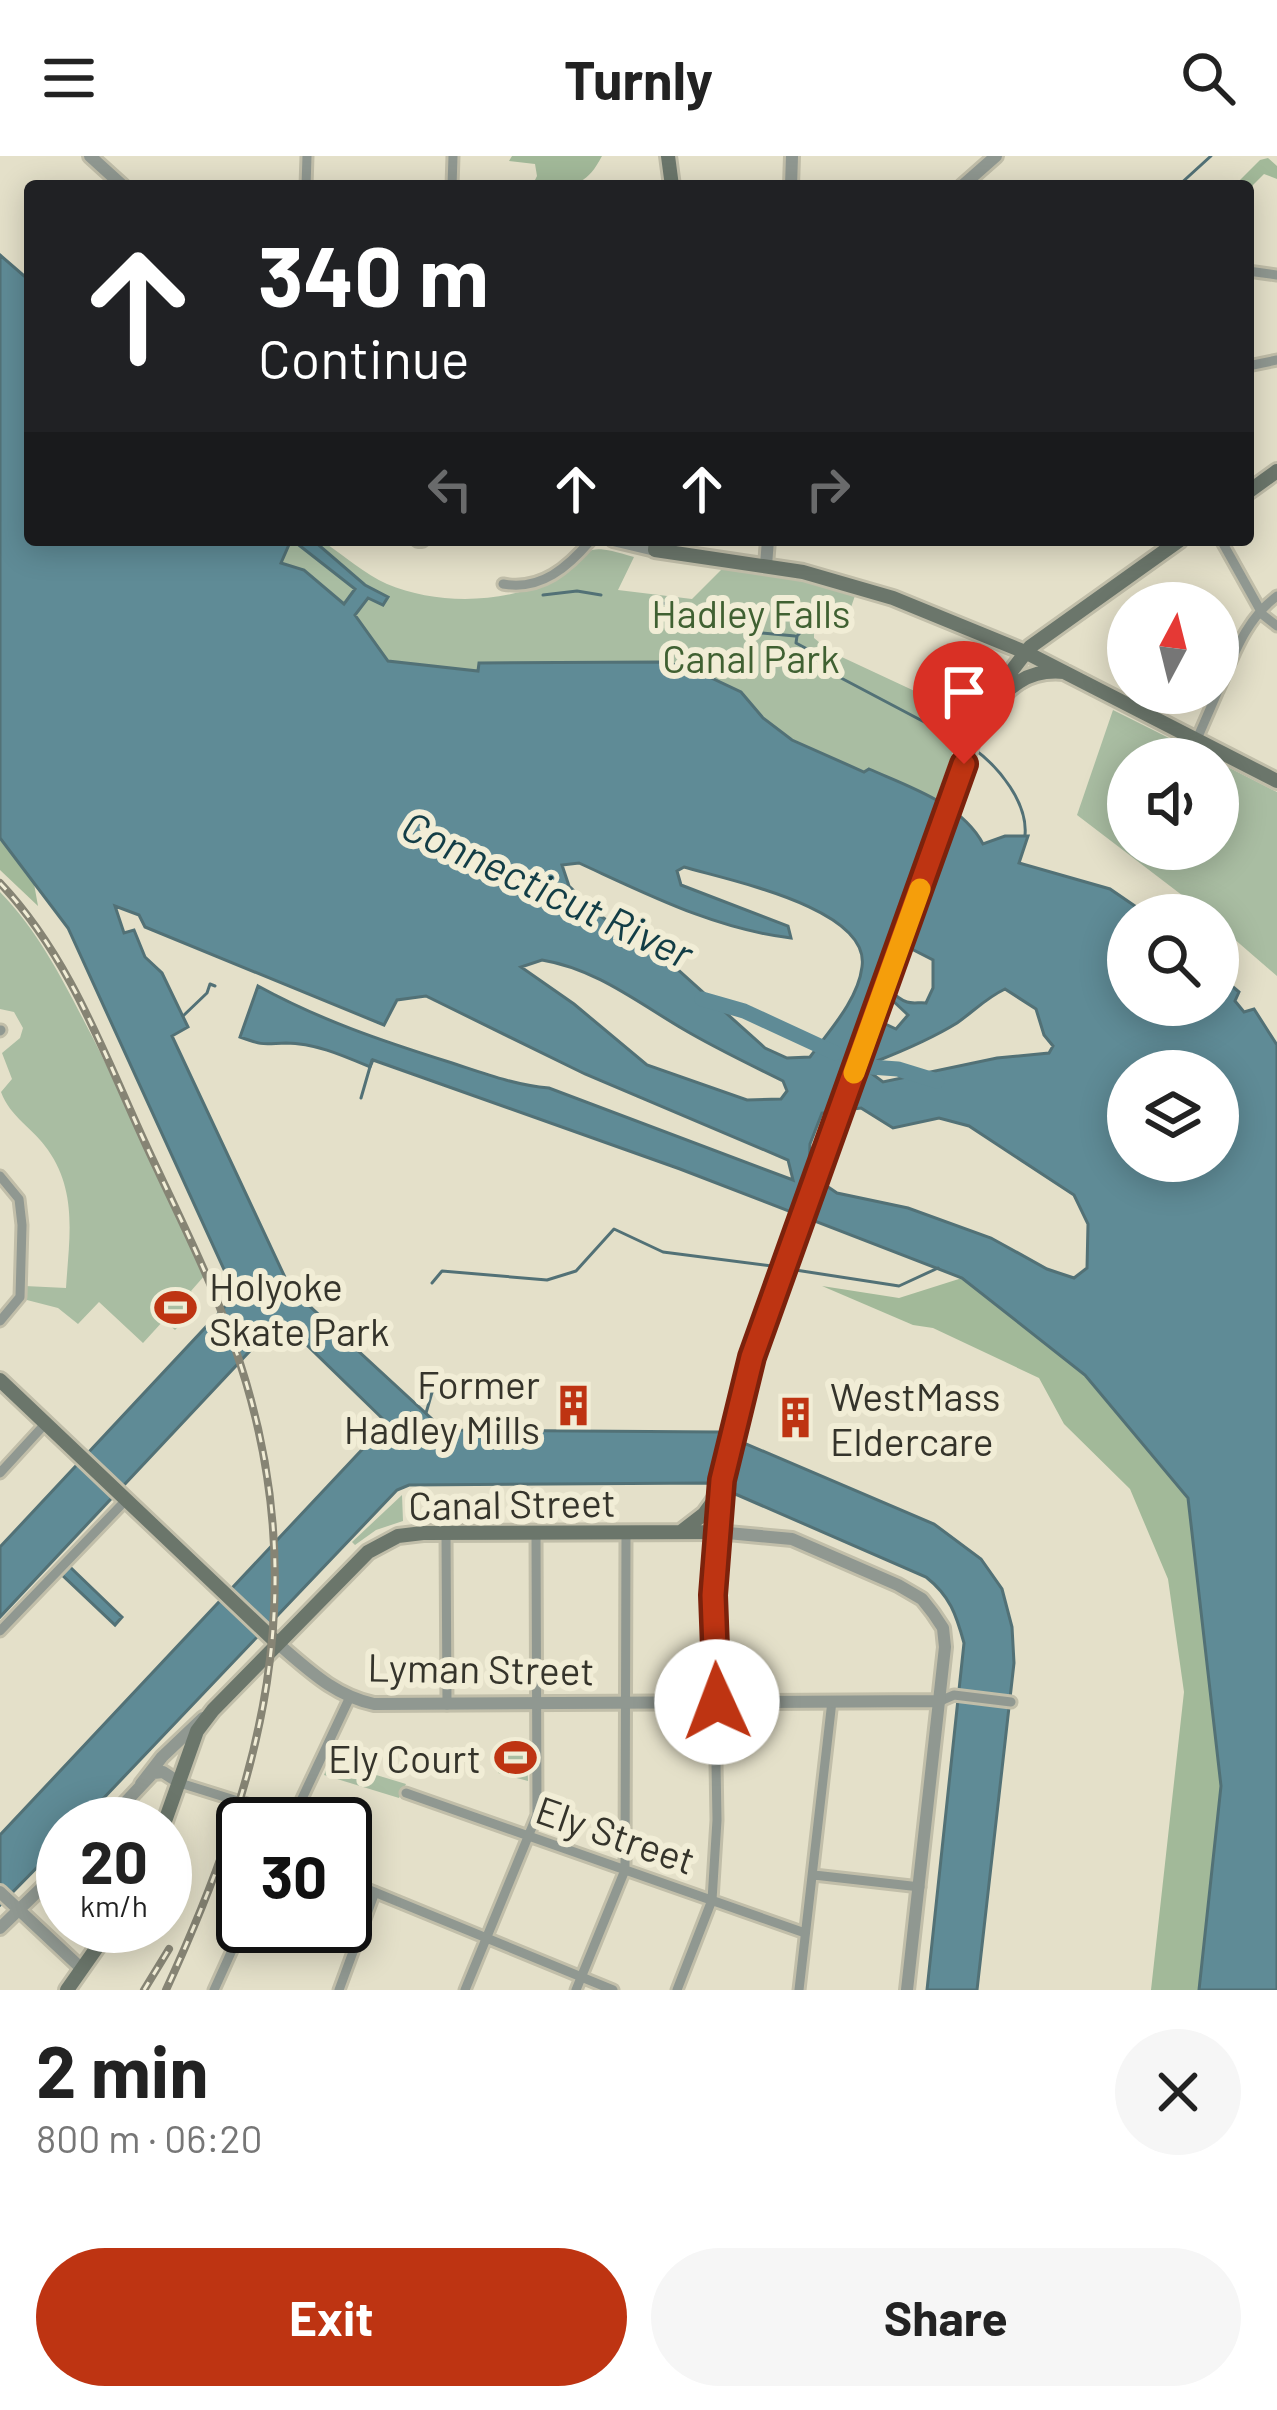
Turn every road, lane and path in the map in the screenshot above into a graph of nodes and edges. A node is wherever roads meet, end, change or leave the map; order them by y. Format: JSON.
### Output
{"nodes":[{"id":1,"x":90,"y":156,"type":"edge"},
{"id":2,"x":996,"y":156,"type":"edge"},
{"id":3,"x":116,"y":180,"type":"edge"},
{"id":4,"x":969,"y":180,"type":"edge"},
{"id":5,"x":585,"y":546,"type":"edge"},
{"id":6,"x":661,"y":546,"type":"edge"},
{"id":7,"x":768,"y":546,"type":"edge"},
{"id":8,"x":1172,"y":546,"type":"edge"},
{"id":9,"x":1224,"y":546,"type":"edge"},
{"id":10,"x":766,"y":566,"type":"junction"},
{"id":11,"x":503,"y":584,"type":"dead end"},
{"id":12,"x":1277,"y":596,"type":"edge"},
{"id":13,"x":1259,"y":609,"type":"junction"},
{"id":14,"x":1277,"y":626,"type":"edge"},
{"id":15,"x":1239,"y":643,"type":"edge"},
{"id":16,"x":1024,"y":652,"type":"junction"},
{"id":17,"x":1064,"y":672,"type":"junction"},
{"id":18,"x":980,"y":720,"type":"junction"},
{"id":19,"x":1195,"y":738,"type":"edge"},
{"id":20,"x":1239,"y":761,"type":"edge"},
{"id":21,"x":1277,"y":781,"type":"edge"},
{"id":22,"x":0,"y":1176,"type":"edge"},
{"id":23,"x":0,"y":1321,"type":"edge"},
{"id":24,"x":0,"y":1380,"type":"edge"},
{"id":25,"x":45,"y":1424,"type":"junction"},
{"id":26,"x":0,"y":1473,"type":"edge"},
{"id":27,"x":721,"y":1492,"type":"junction"},
{"id":28,"x":122,"y":1498,"type":"junction"},
{"id":29,"x":681,"y":1532,"type":"junction"},
{"id":30,"x":717,"y":1532,"type":"junction"},
{"id":31,"x":446,"y":1533,"type":"junction"},
{"id":32,"x":536,"y":1533,"type":"junction"},
{"id":33,"x":626,"y":1533,"type":"junction"},
{"id":34,"x":0,"y":1631,"type":"edge"},
{"id":35,"x":272,"y":1638,"type":"junction"},
{"id":36,"x":350,"y":1699,"type":"junction"},
{"id":37,"x":832,"y":1701,"type":"junction"},
{"id":38,"x":940,"y":1701,"type":"junction"},
{"id":39,"x":717,"y":1702,"type":"junction"},
{"id":40,"x":1011,"y":1702,"type":"dead end"},
{"id":41,"x":537,"y":1704,"type":"junction"},
{"id":42,"x":627,"y":1704,"type":"junction"},
{"id":43,"x":447,"y":1705,"type":"junction"},
{"id":44,"x":213,"y":1710,"type":"junction"},
{"id":45,"x":180,"y":1783,"type":"junction"},
{"id":46,"x":141,"y":1784,"type":"junction"},
{"id":47,"x":406,"y":1792,"type":"dead end"},
{"id":48,"x":129,"y":1797,"type":"edge"},
{"id":49,"x":175,"y":1797,"type":"edge"},
{"id":50,"x":221,"y":1797,"type":"edge"},
{"id":51,"x":303,"y":1797,"type":"edge"},
{"id":52,"x":529,"y":1836,"type":"junction"},
{"id":53,"x":625,"y":1870,"type":"junction"},
{"id":54,"x":814,"y":1875,"type":"junction"},
{"id":55,"x":36,"y":1884,"type":"edge"},
{"id":56,"x":920,"y":1887,"type":"junction"},
{"id":57,"x":372,"y":1891,"type":"edge"},
{"id":58,"x":375,"y":1892,"type":"junction"},
{"id":59,"x":712,"y":1900,"type":"junction"},
{"id":60,"x":10,"y":1901,"type":"edge"},
{"id":61,"x":0,"y":1928,"type":"edge"},
{"id":62,"x":805,"y":1933,"type":"junction"},
{"id":63,"x":486,"y":1938,"type":"junction"},
{"id":64,"x":93,"y":1953,"type":"edge"},
{"id":65,"x":231,"y":1953,"type":"edge"},
{"id":66,"x":82,"y":1969,"type":"junction"},
{"id":67,"x":581,"y":1977,"type":"junction"},
{"id":68,"x":67,"y":1990,"type":"edge"},
{"id":69,"x":214,"y":1990,"type":"edge"},
{"id":70,"x":339,"y":1990,"type":"edge"},
{"id":71,"x":465,"y":1990,"type":"edge"},
{"id":72,"x":575,"y":1990,"type":"edge"},
{"id":73,"x":613,"y":1990,"type":"edge"},
{"id":74,"x":677,"y":1990,"type":"edge"},
{"id":75,"x":799,"y":1990,"type":"edge"},
{"id":76,"x":907,"y":1990,"type":"edge"}],
"edges":[{"from":1,"to":3,"type":"street"},
{"from":2,"to":4,"type":"street"},
{"from":5,"to":11,"type":"street"},
{"from":6,"to":10,"type":"main road"},
{"from":7,"to":10,"type":"street"},
{"from":8,"to":16,"type":"main road"},
{"from":9,"to":13,"type":"street"},
{"from":10,"to":16,"type":"main road"},
{"from":12,"to":13,"type":"street"},
{"from":13,"to":14,"type":"street"},
{"from":13,"to":15,"type":"street"},
{"from":16,"to":17,"type":"main road"},
{"from":16,"to":18,"type":"main road"},
{"from":17,"to":18,"type":"main road"},
{"from":17,"to":19,"type":"main road"},
{"from":18,"to":27,"type":"main road"},
{"from":20,"to":21,"type":"main road"},
{"from":22,"to":23,"type":"street"},
{"from":24,"to":25,"type":"main road","name":"Lyman Street"},
{"from":25,"to":26,"type":"street"},
{"from":25,"to":28,"type":"main road","name":"Lyman Street"},
{"from":27,"to":29,"type":"main road"},
{"from":27,"to":30,"type":"main road"},
{"from":28,"to":34,"type":"street"},
{"from":28,"to":35,"type":"main road","name":"Lyman Street"},
{"from":29,"to":30,"type":"main road","name":"Canal Street"},
{"from":29,"to":33,"type":"main road","name":"Canal Street"},
{"from":30,"to":38,"type":"street"},
{"from":30,"to":39,"type":"street"},
{"from":31,"to":32,"type":"main road","name":"Canal Street"},
{"from":31,"to":35,"type":"main road","name":"Canal Street"},
{"from":31,"to":43,"type":"street"},
{"from":32,"to":33,"type":"main road","name":"Canal Street"},
{"from":32,"to":41,"type":"street"},
{"from":33,"to":42,"type":"street"},
{"from":35,"to":36,"type":"street","name":"Lyman Street"},
{"from":35,"to":44,"type":"main road","name":"Canal Street"},
{"from":36,"to":43,"type":"street","name":"Lyman Street"},
{"from":36,"to":51,"type":"street"},
{"from":37,"to":38,"type":"street","name":"Lyman Street"},
{"from":37,"to":39,"type":"street","name":"Lyman Street"},
{"from":37,"to":54,"type":"street"},
{"from":38,"to":40,"type":"street","name":"Lyman Street"},
{"from":38,"to":56,"type":"street"},
{"from":39,"to":42,"type":"street","name":"Lyman Street"},
{"from":39,"to":59,"type":"street"},
{"from":41,"to":42,"type":"street","name":"Lyman Street"},
{"from":41,"to":43,"type":"street","name":"Lyman Street"},
{"from":41,"to":52,"type":"street"},
{"from":42,"to":53,"type":"street"},
{"from":44,"to":45,"type":"main road","name":"Canal Street"},
{"from":44,"to":46,"type":"street"},
{"from":45,"to":46,"type":"street"},
{"from":45,"to":49,"type":"main road","name":"Canal Street"},
{"from":45,"to":50,"type":"street"},
{"from":46,"to":48,"type":"street"},
{"from":47,"to":52,"type":"street","name":"Ely Street"},
{"from":52,"to":53,"type":"street","name":"Ely Street"},
{"from":52,"to":63,"type":"street"},
{"from":53,"to":59,"type":"street","name":"Ely Street"},
{"from":53,"to":67,"type":"street"},
{"from":54,"to":56,"type":"street"},
{"from":54,"to":62,"type":"street"},
{"from":55,"to":60,"type":"street"},
{"from":56,"to":76,"type":"street"},
{"from":57,"to":58,"type":"street"},
{"from":58,"to":63,"type":"street"},
{"from":58,"to":70,"type":"street"},
{"from":59,"to":62,"type":"street","name":"Ely Street"},
{"from":59,"to":74,"type":"street"},
{"from":60,"to":61,"type":"street"},
{"from":60,"to":66,"type":"street"},
{"from":62,"to":75,"type":"street"},
{"from":63,"to":67,"type":"street"},
{"from":63,"to":71,"type":"street"},
{"from":64,"to":66,"type":"main road"},
{"from":65,"to":69,"type":"street"},
{"from":66,"to":68,"type":"main road"},
{"from":67,"to":72,"type":"street"},
{"from":67,"to":73,"type":"street"}]}
